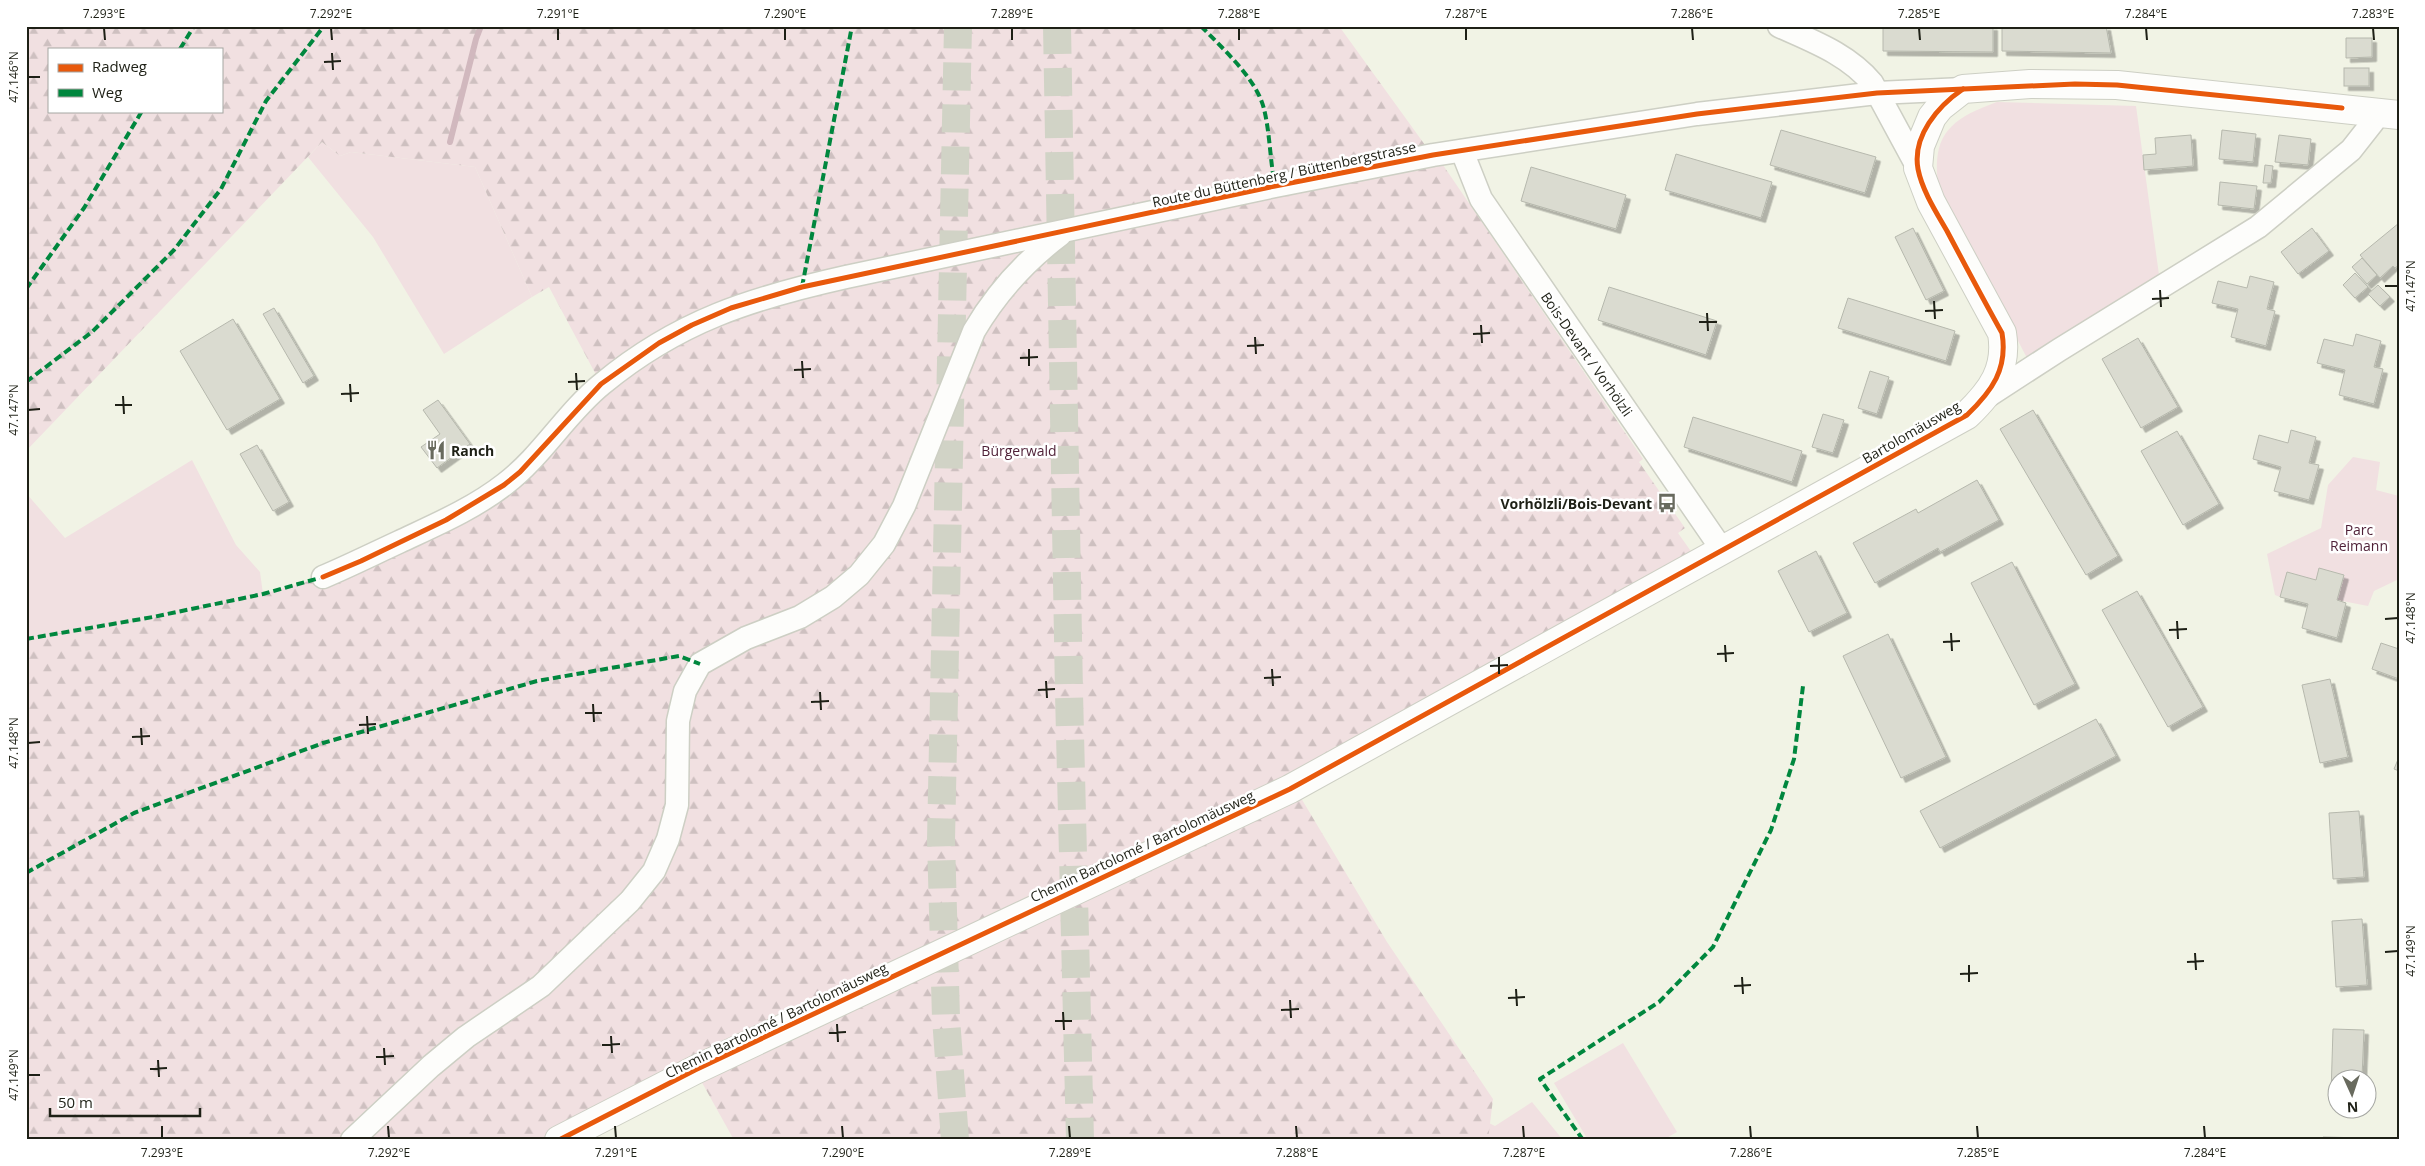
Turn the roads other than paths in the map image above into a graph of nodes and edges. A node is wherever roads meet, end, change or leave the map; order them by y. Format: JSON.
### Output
{"nodes":[{"id":1,"x":1785,"y":28,"type":"edge"},
{"id":2,"x":1963,"y":89,"type":"junction"},
{"id":3,"x":1877,"y":93,"type":"junction"},
{"id":4,"x":2388,"y":114,"type":"edge"},
{"id":5,"x":1462,"y":151,"type":"junction"},
{"id":6,"x":1918,"y":168,"type":"junction"},
{"id":7,"x":1067,"y":230,"type":"junction"},
{"id":8,"x":1985,"y":398,"type":"junction"},
{"id":9,"x":1723,"y":551,"type":"junction"},
{"id":10,"x":323,"y":577,"type":"dead end"},
{"id":11,"x":352,"y":1140,"type":"edge"},
{"id":12,"x":559,"y":1140,"type":"edge"}],
"edges":[{"from":1,"to":3,"type":"street","name":"Bartolomäusweg"},
{"from":2,"to":3,"type":"street","name":"Route du Büttenberg / Büttenbergstrasse"},
{"from":2,"to":4,"type":"street","name":"Route du Büttenberg / Büttenbergstrasse"},
{"from":2,"to":6,"type":"street","name":"Bartolomäusweg"},
{"from":3,"to":5,"type":"street","name":"Route du Büttenberg / Büttenbergstrasse"},
{"from":3,"to":6,"type":"street","name":"Bartolomäusweg"},
{"from":4,"to":8,"type":"street"},
{"from":5,"to":7,"type":"street","name":"Route du Büttenberg / Büttenbergstrasse"},
{"from":5,"to":9,"type":"street","name":"Bois-Devant / Vorhölzli"},
{"from":6,"to":8,"type":"street","name":"Bartolomäusweg"},
{"from":7,"to":10,"type":"street","name":"Route du Büttenberg / Büttenbergstrasse"},
{"from":7,"to":11,"type":"street"},
{"from":8,"to":9,"type":"street","name":"Bartolomäusweg"},
{"from":9,"to":12,"type":"street","name":"Chemin Bartolomé / Bartolomäusweg"}]}
